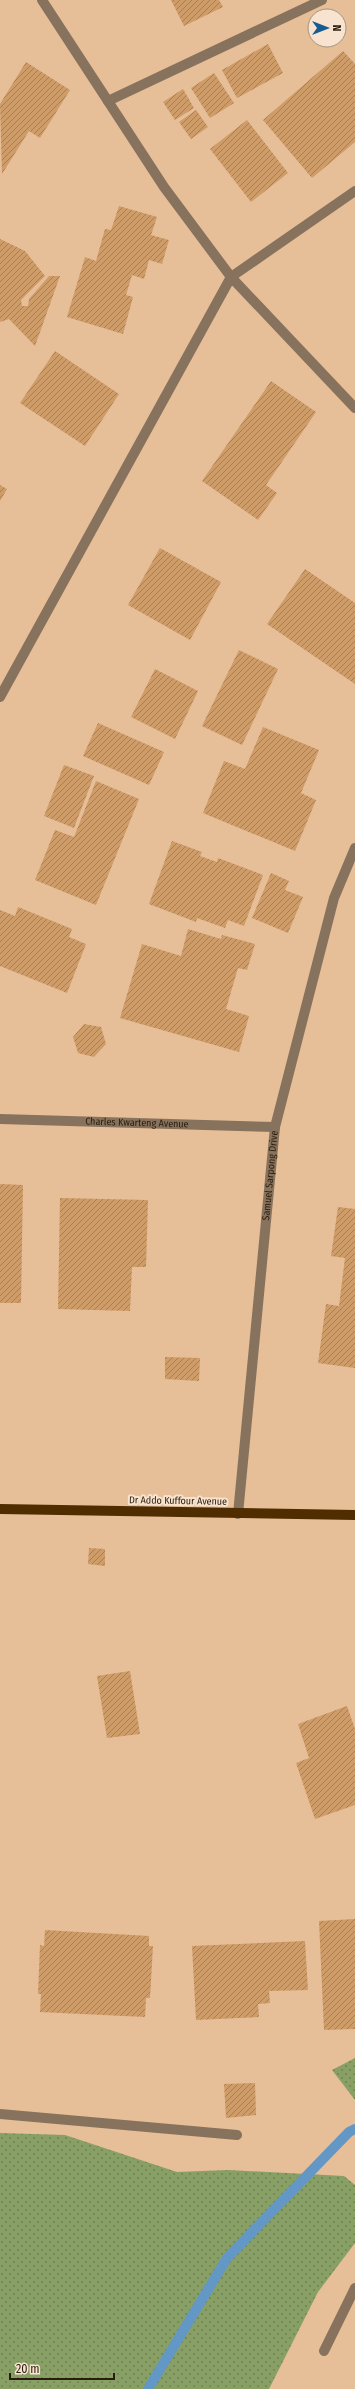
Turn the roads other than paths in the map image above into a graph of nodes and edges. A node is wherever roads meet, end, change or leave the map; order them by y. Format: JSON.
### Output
{"nodes":[{"id":1,"x":42,"y":0,"type":"edge"},
{"id":2,"x":322,"y":0,"type":"edge"},
{"id":3,"x":108,"y":101,"type":"junction"},
{"id":4,"x":355,"y":191,"type":"edge"},
{"id":5,"x":231,"y":277,"type":"junction"},
{"id":6,"x":355,"y":408,"type":"edge"},
{"id":7,"x":0,"y":697,"type":"edge"},
{"id":8,"x":355,"y":848,"type":"edge"},
{"id":9,"x":0,"y":1119,"type":"edge"},
{"id":10,"x":275,"y":1127,"type":"junction"},
{"id":11,"x":0,"y":1509,"type":"edge"},
{"id":12,"x":238,"y":1514,"type":"junction"},
{"id":13,"x":355,"y":1515,"type":"edge"},
{"id":14,"x":0,"y":2114,"type":"edge"},
{"id":15,"x":237,"y":2135,"type":"dead end"},
{"id":16,"x":355,"y":2288,"type":"edge"},
{"id":17,"x":324,"y":2350,"type":"dead end"}],
"edges":[{"from":1,"to":3,"type":"street"},
{"from":2,"to":3,"type":"street"},
{"from":3,"to":5,"type":"street"},
{"from":4,"to":5,"type":"street"},
{"from":5,"to":6,"type":"street"},
{"from":5,"to":7,"type":"street"},
{"from":8,"to":10,"type":"street","name":"Samuel Sarpong Drive"},
{"from":9,"to":10,"type":"street","name":"Charles Kwarteng Avenue"},
{"from":10,"to":12,"type":"street","name":"Samuel Sarpong Drive"},
{"from":11,"to":12,"type":"main road","name":"Dr Addo Kuffour Avenue"},
{"from":12,"to":13,"type":"main road","name":"Dr Addo Kuffour Avenue"},
{"from":14,"to":15,"type":"street"},
{"from":16,"to":17,"type":"street"}]}
